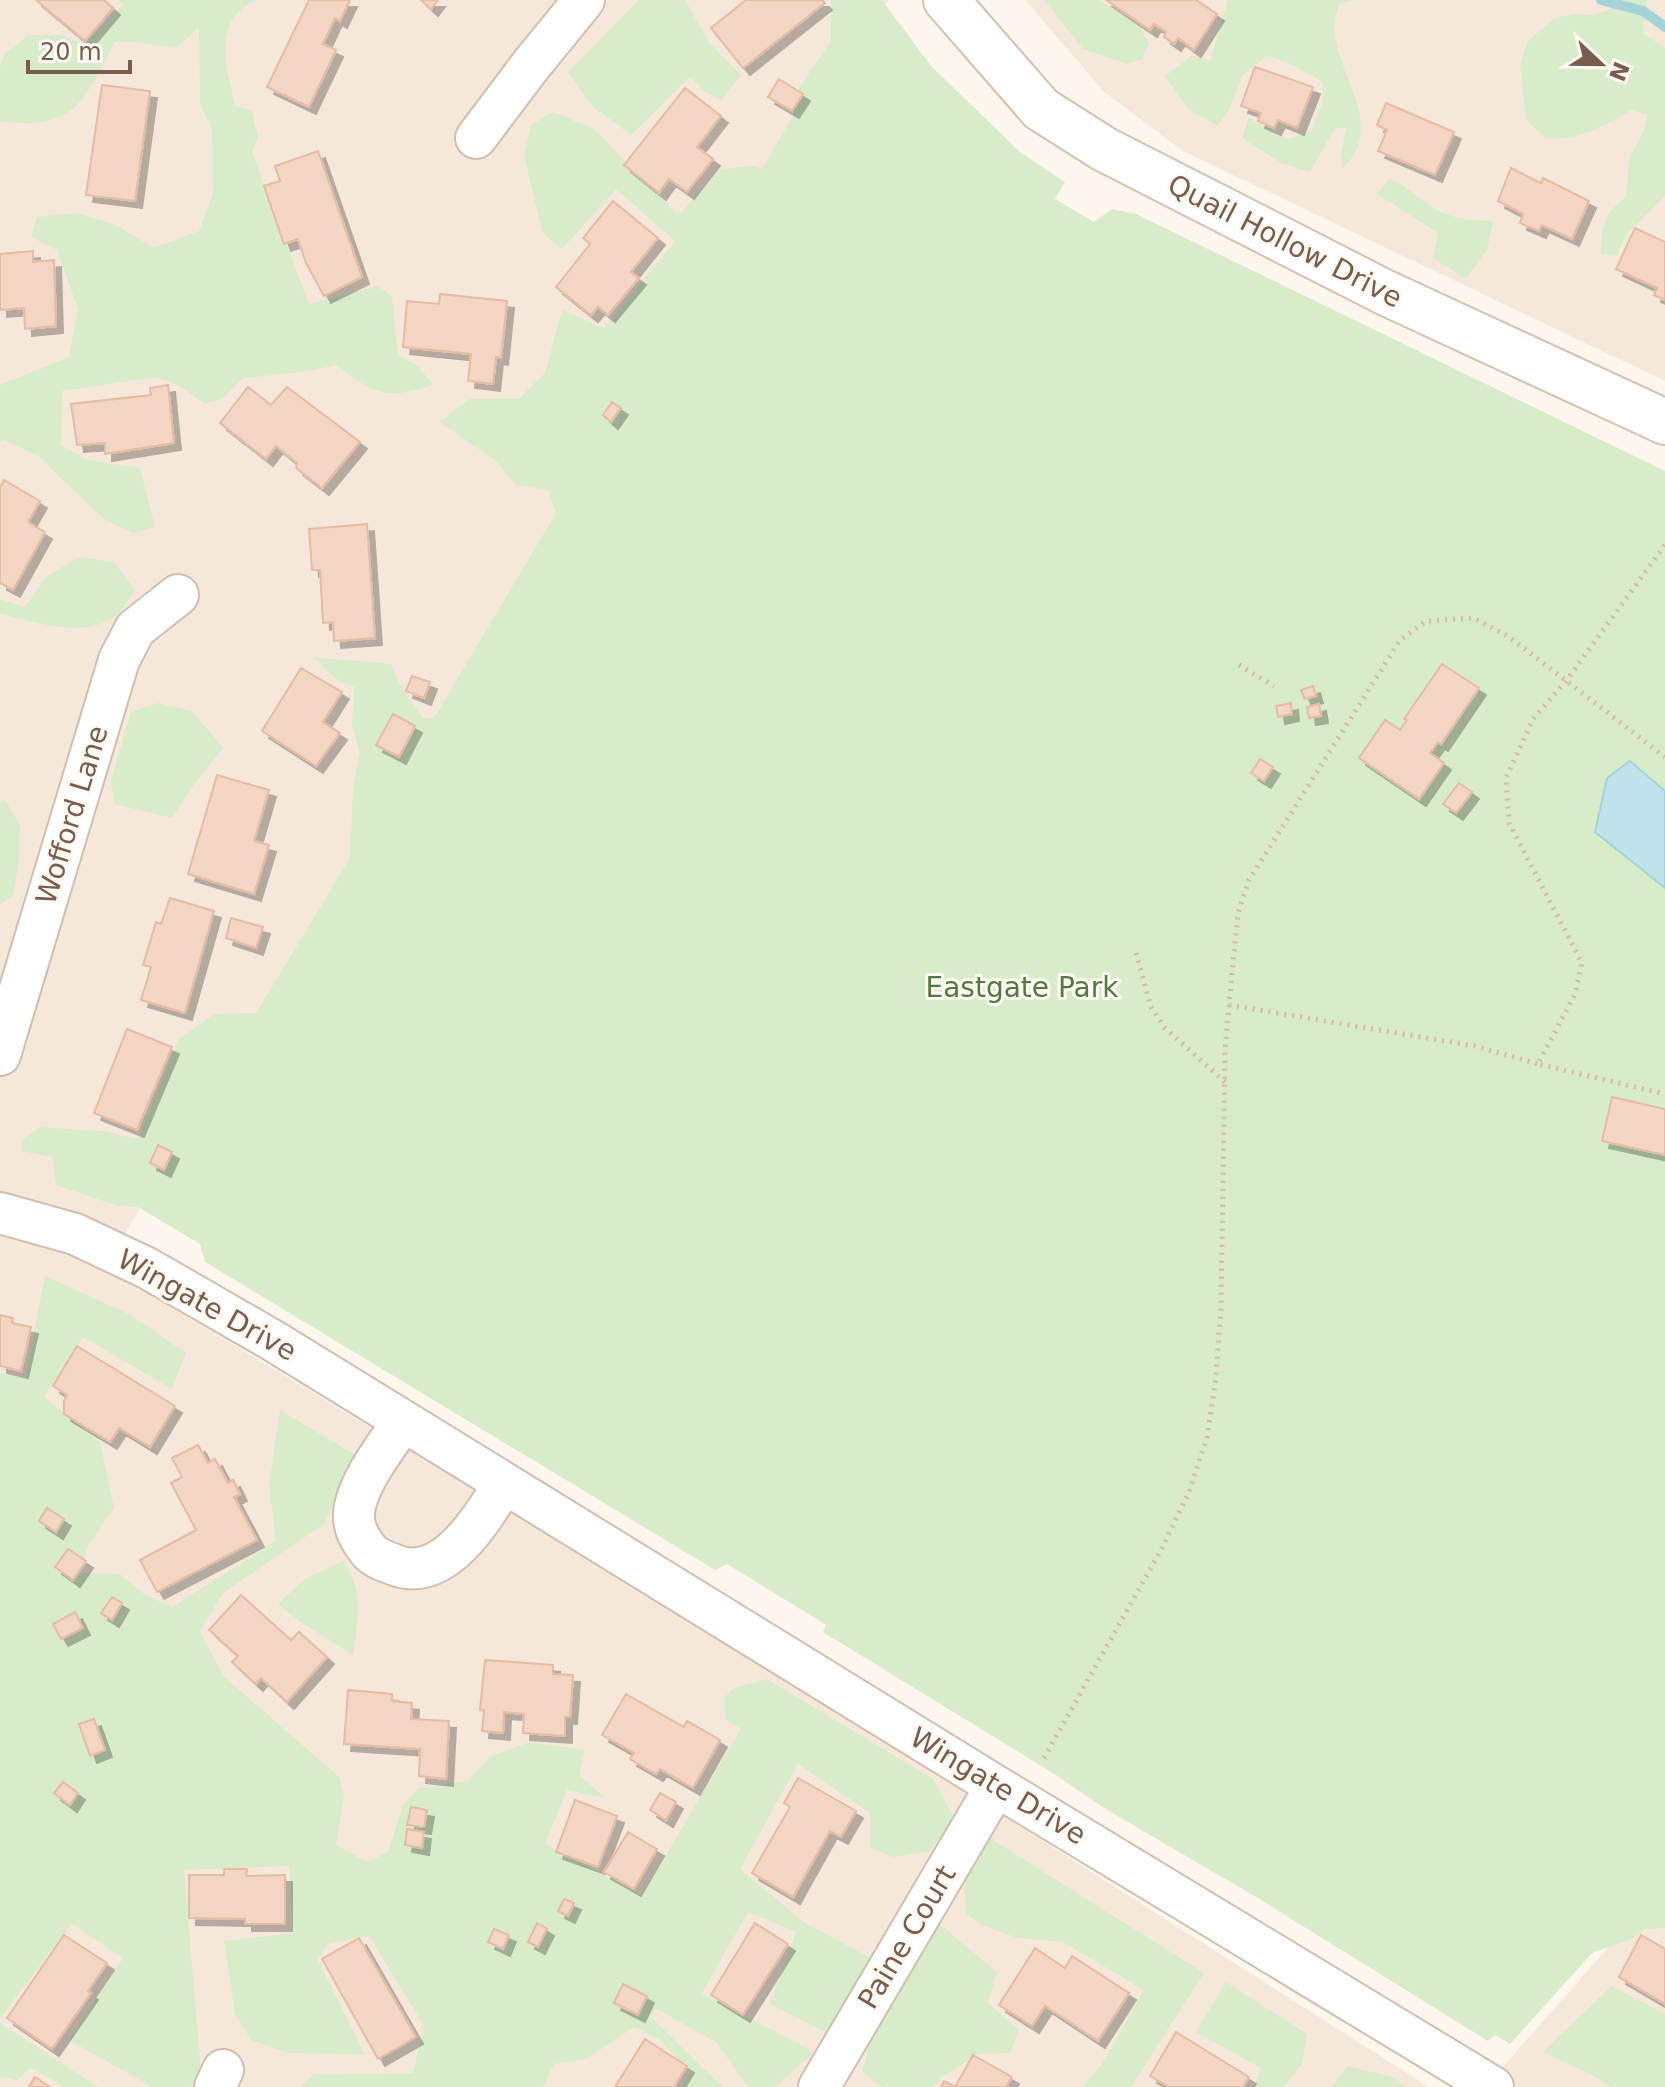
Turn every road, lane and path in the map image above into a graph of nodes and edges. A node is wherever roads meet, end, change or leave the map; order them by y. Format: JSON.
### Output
{"nodes":[{"id":1,"x":584,"y":0,"type":"edge"},
{"id":2,"x":946,"y":0,"type":"edge"},
{"id":3,"x":476,"y":138,"type":"dead end"},
{"id":4,"x":1665,"y":422,"type":"edge"},
{"id":5,"x":1665,"y":545,"type":"edge"},
{"id":6,"x":178,"y":595,"type":"dead end"},
{"id":7,"x":1239,"y":665,"type":"dead end"},
{"id":8,"x":1566,"y":681,"type":"junction"},
{"id":9,"x":1274,"y":686,"type":"dead end"},
{"id":10,"x":1665,"y":757,"type":"edge"},
{"id":11,"x":1304,"y":776,"type":"dead end"},
{"id":12,"x":1308,"y":787,"type":"junction"},
{"id":13,"x":1136,"y":953,"type":"dead end"},
{"id":14,"x":1229,"y":1005,"type":"junction"},
{"id":15,"x":0,"y":1055,"type":"edge"},
{"id":16,"x":1538,"y":1064,"type":"junction"},
{"id":17,"x":1225,"y":1082,"type":"junction"},
{"id":18,"x":1665,"y":1094,"type":"edge"},
{"id":19,"x":0,"y":1213,"type":"edge"},
{"id":20,"x":403,"y":1421,"type":"junction"},
{"id":21,"x":504,"y":1484,"type":"junction"},
{"id":22,"x":1044,"y":1758,"type":"dead end"},
{"id":23,"x":996,"y":1786,"type":"junction"},
{"id":24,"x":819,"y":2087,"type":"edge"},
{"id":25,"x":1493,"y":2087,"type":"edge"}],
"edges":[{"from":1,"to":3,"type":"street"},
{"from":2,"to":4,"type":"street","name":"Quail Hollow Drive"},
{"from":5,"to":8,"type":"path"},
{"from":6,"to":15,"type":"street","name":"Wofford Lane"},
{"from":7,"to":9,"type":"path"},
{"from":8,"to":10,"type":"path"},
{"from":8,"to":12,"type":"path"},
{"from":8,"to":16,"type":"path"},
{"from":11,"to":12,"type":"path"},
{"from":12,"to":14,"type":"path"},
{"from":13,"to":17,"type":"path"},
{"from":14,"to":16,"type":"path"},
{"from":14,"to":17,"type":"path"},
{"from":16,"to":18,"type":"path"},
{"from":17,"to":22,"type":"path"},
{"from":19,"to":20,"type":"street","name":"Wingate Drive"},
{"from":20,"to":21,"type":"street","name":"Wingate Drive"},
{"from":20,"to":21,"type":"street"},
{"from":21,"to":23,"type":"street","name":"Wingate Drive"},
{"from":23,"to":24,"type":"street","name":"Paine Court"},
{"from":23,"to":25,"type":"street","name":"Wingate Drive"}]}
